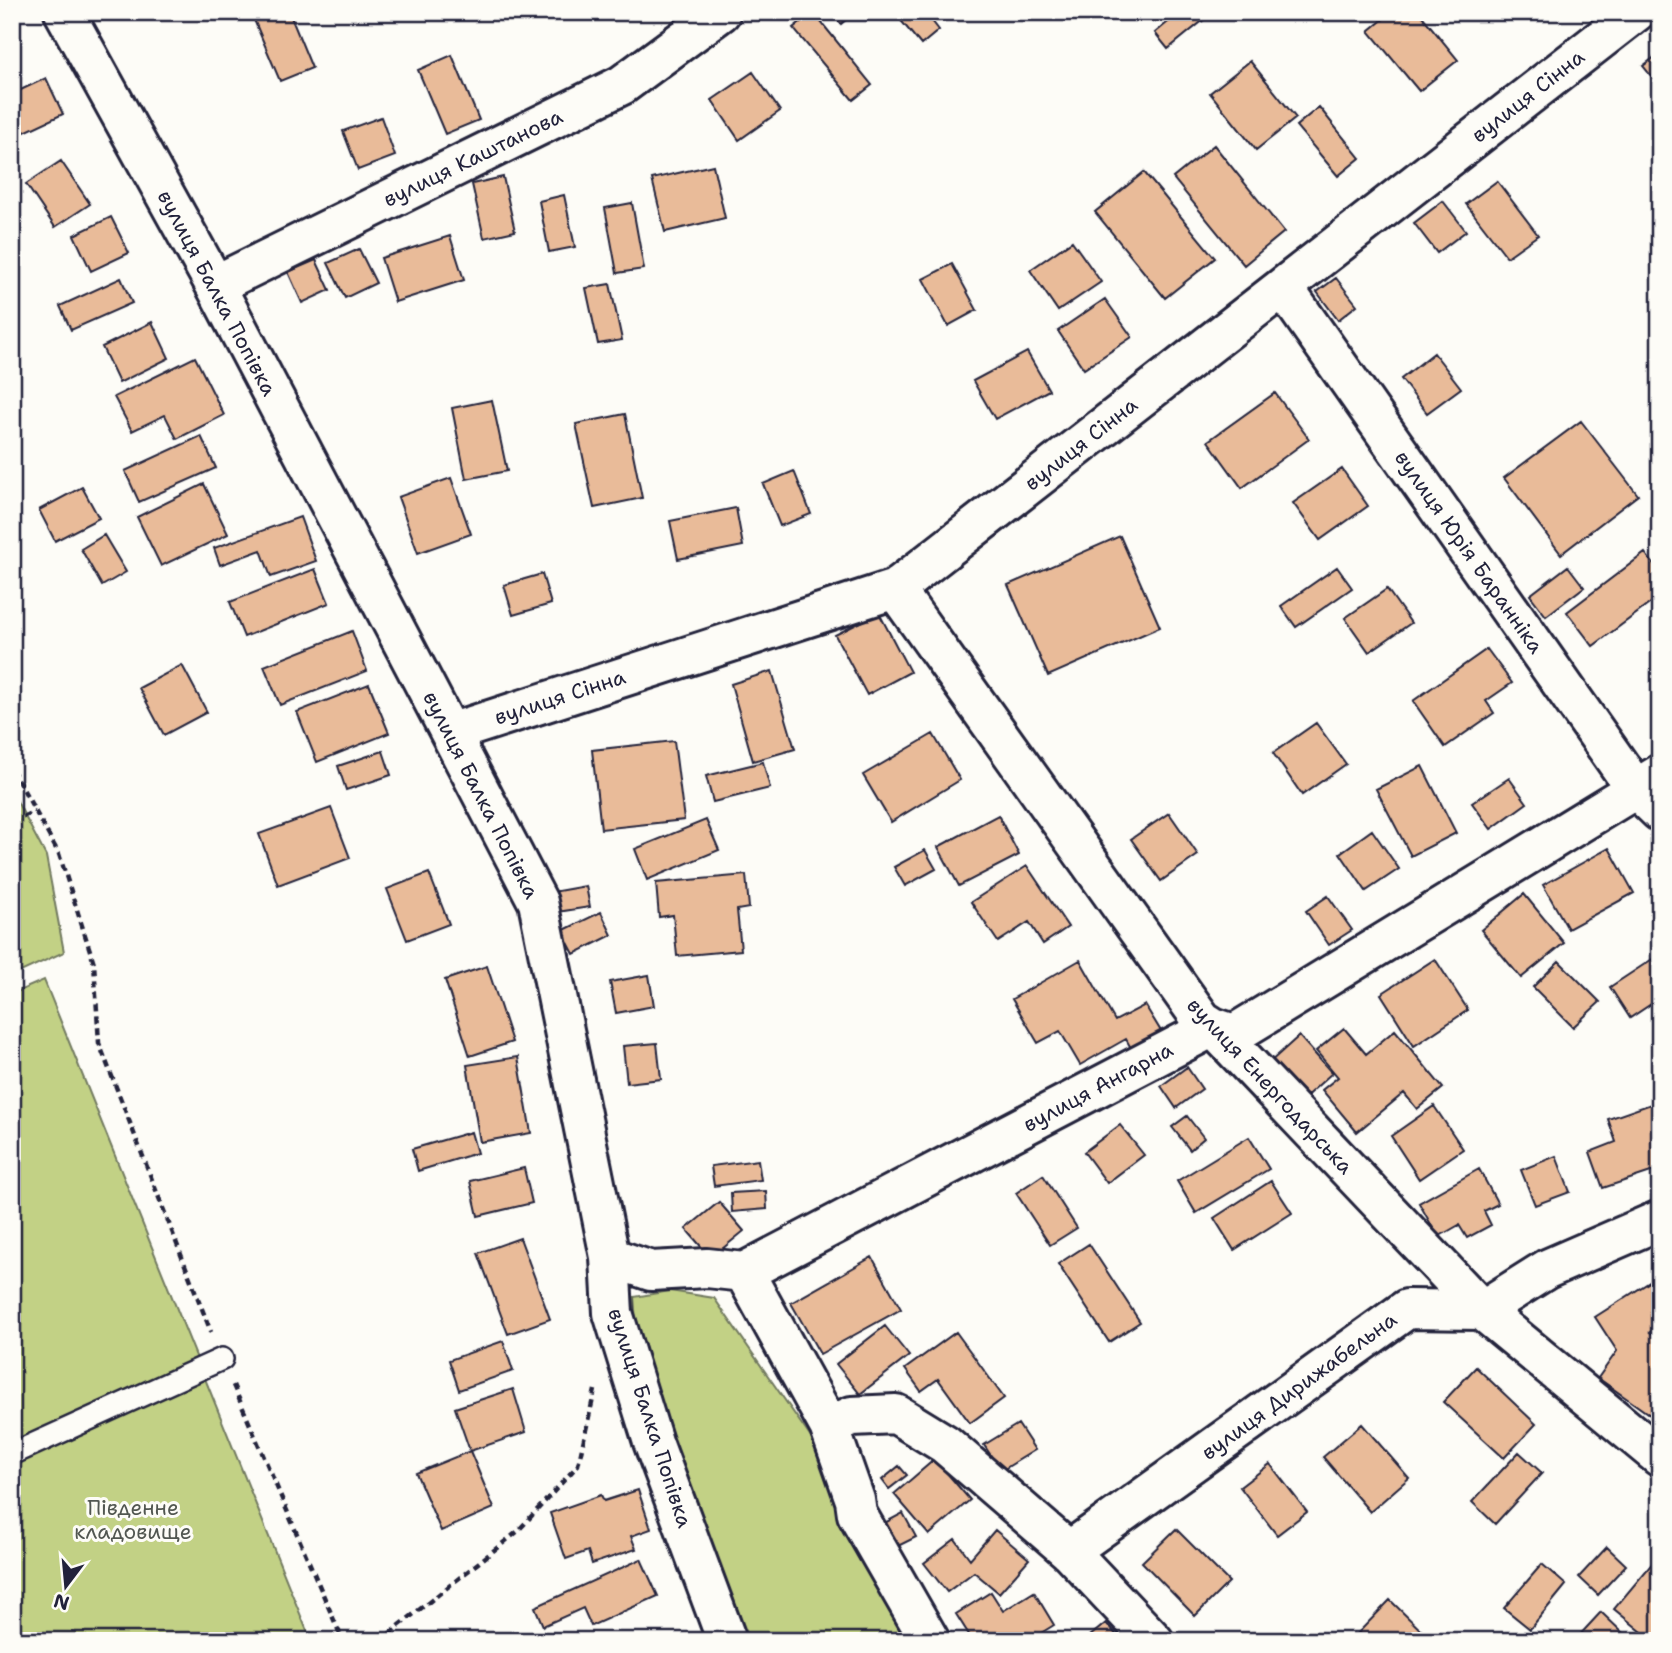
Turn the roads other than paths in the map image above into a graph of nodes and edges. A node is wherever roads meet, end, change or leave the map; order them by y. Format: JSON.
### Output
{"nodes":[{"id":1,"x":64,"y":12,"type":"edge"},
{"id":2,"x":721,"y":12,"type":"edge"},
{"id":3,"x":1636,"y":12,"type":"edge"},
{"id":4,"x":215,"y":285,"type":"junction"},
{"id":5,"x":1283,"y":287,"type":"junction"},
{"id":6,"x":895,"y":589,"type":"junction"},
{"id":7,"x":450,"y":733,"type":"junction"},
{"id":8,"x":1651,"y":791,"type":"edge"},
{"id":9,"x":1213,"y":1027,"type":"junction"},
{"id":10,"x":1660,"y":1220,"type":"edge"},
{"id":11,"x":610,"y":1257,"type":"junction"},
{"id":12,"x":744,"y":1272,"type":"junction"},
{"id":13,"x":1482,"y":1310,"type":"junction"},
{"id":14,"x":222,"y":1359,"type":"road end"},
{"id":15,"x":828,"y":1426,"type":"junction"},
{"id":16,"x":12,"y":1454,"type":"edge"},
{"id":17,"x":1660,"y":1457,"type":"edge"},
{"id":18,"x":1069,"y":1550,"type":"junction"},
{"id":19,"x":727,"y":1641,"type":"edge"},
{"id":20,"x":930,"y":1641,"type":"edge"},
{"id":21,"x":1154,"y":1641,"type":"edge"}],
"edges":[{"from":1,"to":4,"type":"street","name":"вулиця Балка Попівка"},
{"from":2,"to":4,"type":"street","name":"вулиця Каштанова"},
{"from":3,"to":5,"type":"street","name":"вулиця Сінна"},
{"from":4,"to":7,"type":"street","name":"вулиця Балка Попівка"},
{"from":5,"to":6,"type":"street","name":"вулиця Сінна"},
{"from":5,"to":8,"type":"street","name":"вулиця Юрія Баранніка"},
{"from":6,"to":7,"type":"street","name":"вулиця Сінна"},
{"from":6,"to":9,"type":"street","name":"вулиця Енергодарська"},
{"from":7,"to":11,"type":"street","name":"вулиця Балка Попівка"},
{"from":8,"to":9,"type":"street","name":"вулиця Ангарна"},
{"from":9,"to":12,"type":"street","name":"вулиця Ангарна"},
{"from":9,"to":13,"type":"street","name":"вулиця Енергодарська"},
{"from":10,"to":13,"type":"street"},
{"from":11,"to":12,"type":"street"},
{"from":11,"to":19,"type":"street","name":"вулиця Балка Попівка"},
{"from":12,"to":15,"type":"street"},
{"from":13,"to":17,"type":"street","name":"вулиця Енергодарська"},
{"from":13,"to":18,"type":"street","name":"вулиця Дирижабельна"},
{"from":14,"to":16,"type":"lane"},
{"from":15,"to":18,"type":"street"},
{"from":15,"to":20,"type":"street"},
{"from":18,"to":21,"type":"street"}]}
